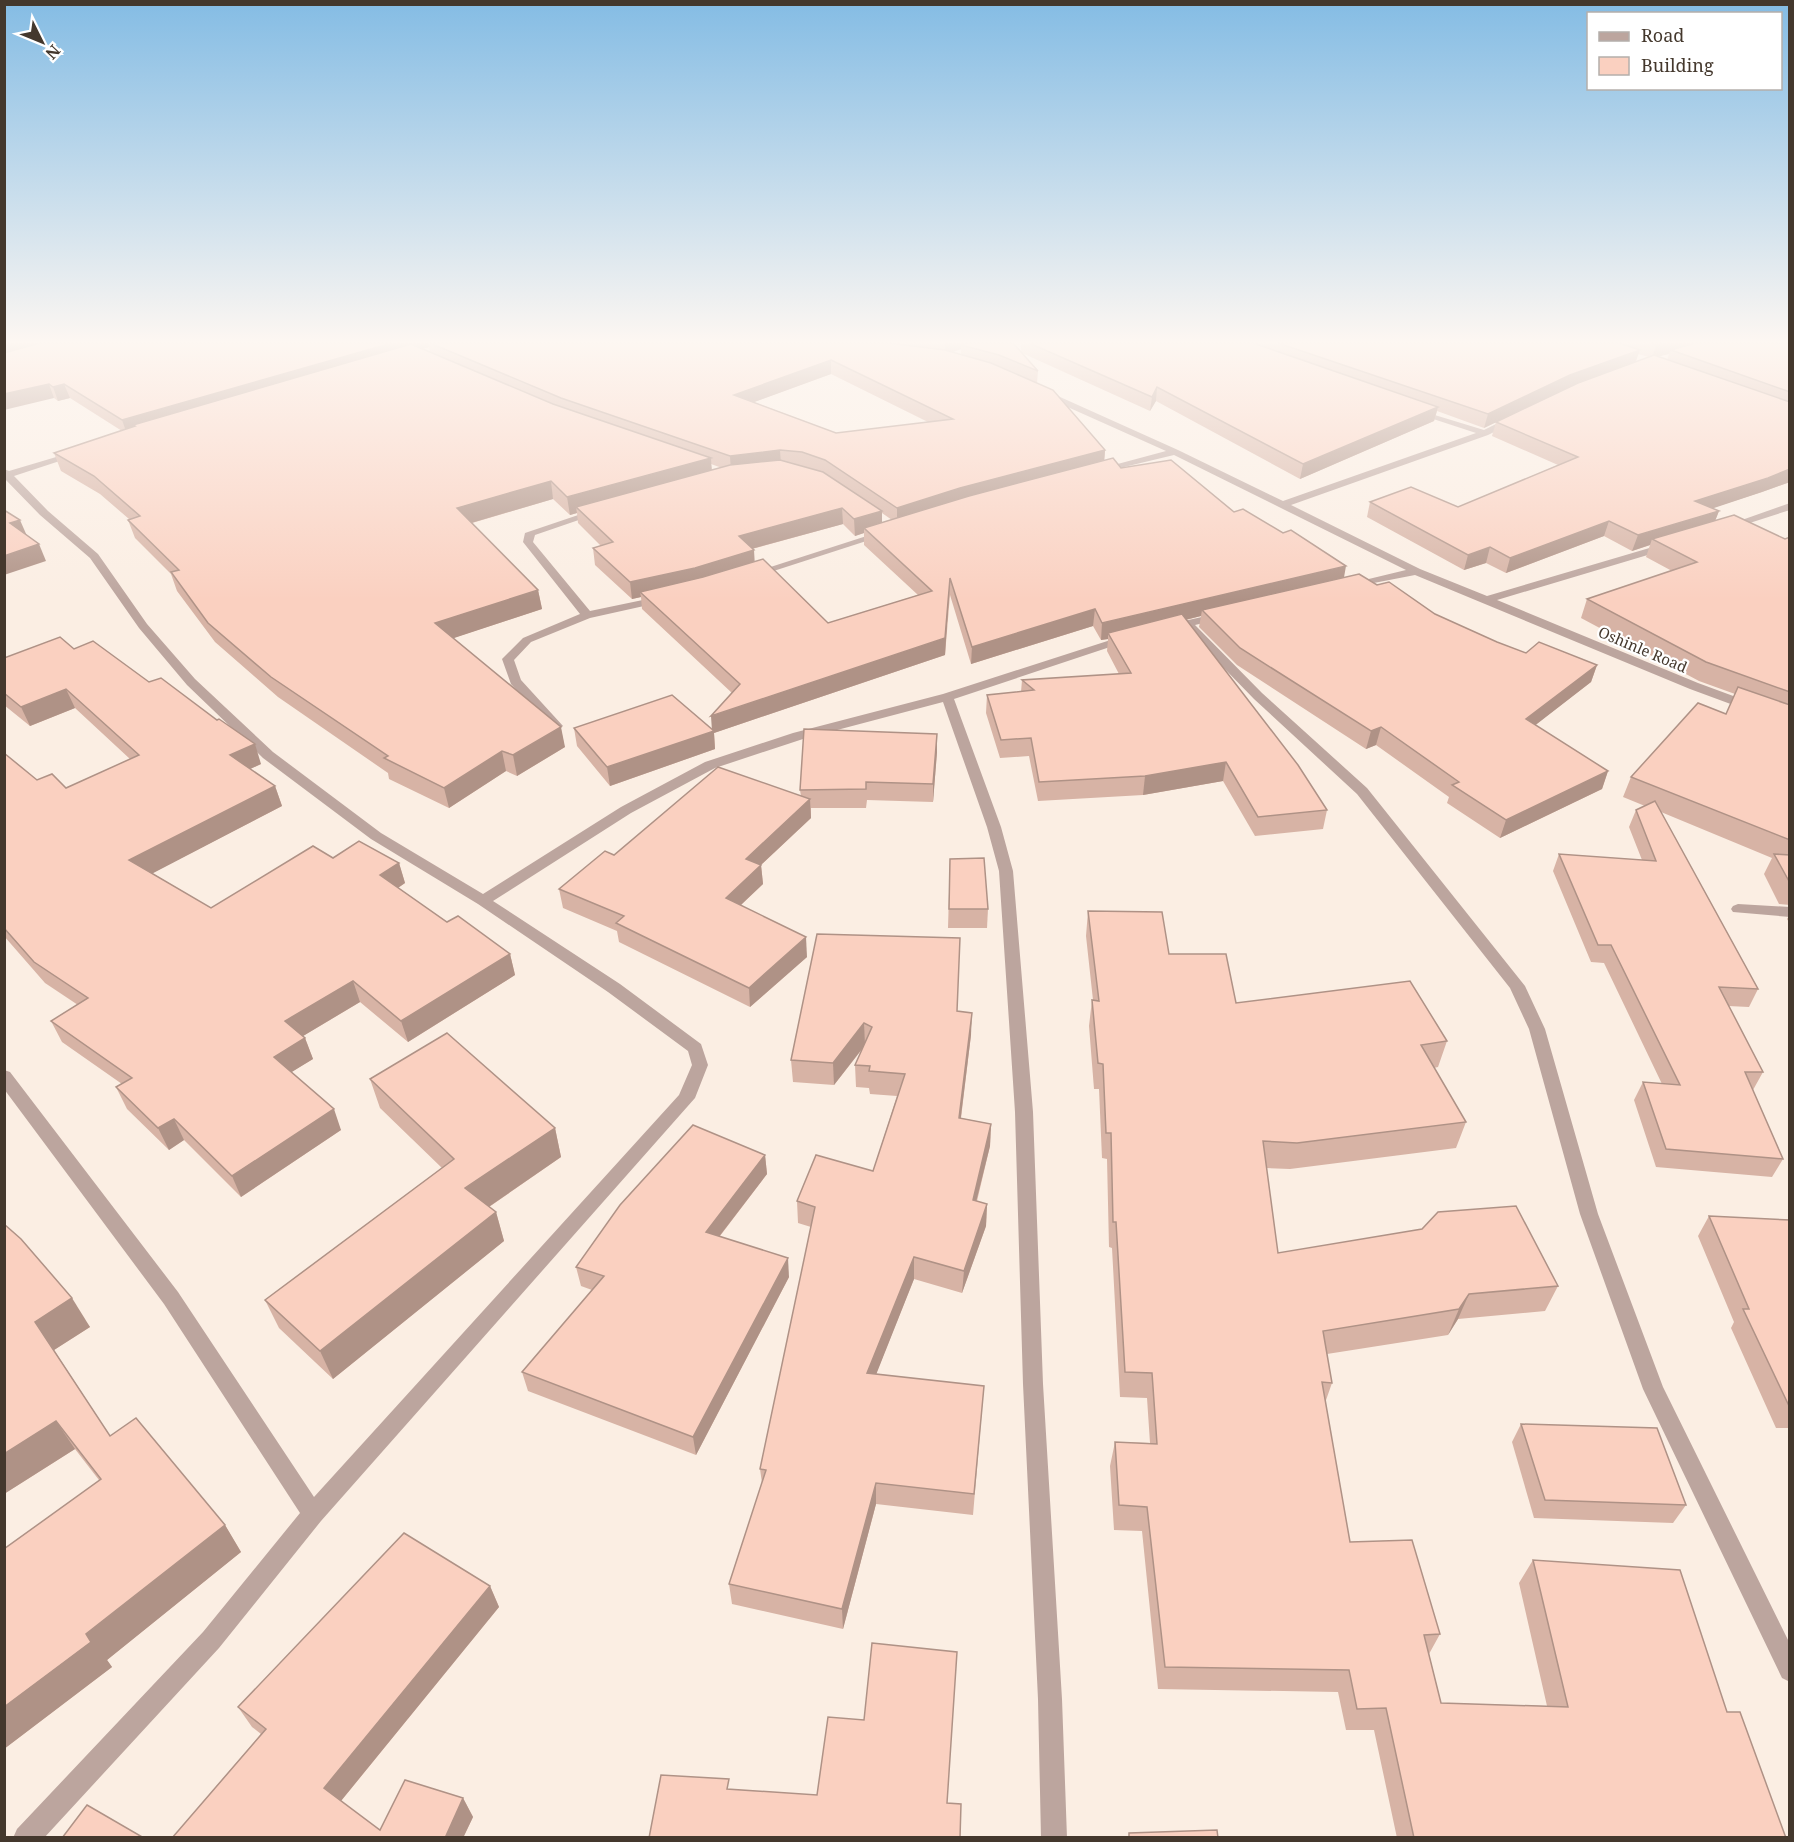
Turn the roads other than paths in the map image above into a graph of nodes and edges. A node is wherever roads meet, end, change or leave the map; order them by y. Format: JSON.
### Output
{"nodes":[{"id":1,"x":1123,"y":429,"type":"edge"},
{"id":2,"x":1473,"y":429,"type":"edge"},
{"id":3,"x":1494,"y":429,"type":"edge"},
{"id":4,"x":1485,"y":433,"type":"junction"},
{"id":5,"x":86,"y":451,"type":"edge"},
{"id":6,"x":1175,"y":452,"type":"junction"},
{"id":7,"x":6,"y":473,"type":"edge"},
{"id":8,"x":1090,"y":474,"type":"edge"},
{"id":9,"x":1284,"y":505,"type":"junction"},
{"id":10,"x":1790,"y":506,"type":"edge"},
{"id":11,"x":610,"y":508,"type":"edge"},
{"id":12,"x":887,"y":523,"type":"edge"},
{"id":13,"x":1739,"y":523,"type":"junction"},
{"id":14,"x":1759,"y":531,"type":"edge"},
{"id":15,"x":1713,"y":532,"type":"edge"},
{"id":16,"x":1679,"y":542,"type":"edge"},
{"id":17,"x":1416,"y":571,"type":"junction"},
{"id":18,"x":745,"y":577,"type":"edge"},
{"id":19,"x":1336,"y":589,"type":"edge"},
{"id":20,"x":677,"y":595,"type":"edge"},
{"id":21,"x":1486,"y":600,"type":"junction"},
{"id":22,"x":1234,"y":613,"type":"edge"},
{"id":23,"x":586,"y":615,"type":"junction"},
{"id":24,"x":1186,"y":623,"type":"junction"},
{"id":25,"x":947,"y":696,"type":"junction"},
{"id":26,"x":1790,"y":722,"type":"edge"},
{"id":27,"x":557,"y":726,"type":"edge"},
{"id":28,"x":483,"y":901,"type":"junction"},
{"id":29,"x":1738,"y":909,"type":"dead end"},
{"id":30,"x":1790,"y":912,"type":"edge"},
{"id":31,"x":4,"y":1076,"type":"edge"},
{"id":32,"x":313,"y":1514,"type":"junction"},
{"id":33,"x":1790,"y":1671,"type":"edge"},
{"id":34,"x":26,"y":1838,"type":"edge"},
{"id":35,"x":1054,"y":1838,"type":"edge"}],
"edges":[{"from":1,"to":6,"type":"street","name":"Oshinle Road"},
{"from":2,"to":4,"type":"street"},
{"from":3,"to":4,"type":"street"},
{"from":4,"to":9,"type":"street"},
{"from":5,"to":7,"type":"street"},
{"from":6,"to":8,"type":"street"},
{"from":6,"to":9,"type":"street","name":"Oshinle Road"},
{"from":7,"to":28,"type":"street"},
{"from":9,"to":17,"type":"street","name":"Oshinle Road"},
{"from":10,"to":13,"type":"street"},
{"from":11,"to":23,"type":"street"},
{"from":12,"to":18,"type":"street"},
{"from":13,"to":14,"type":"street"},
{"from":13,"to":15,"type":"street"},
{"from":16,"to":21,"type":"street"},
{"from":17,"to":19,"type":"street"},
{"from":17,"to":21,"type":"street","name":"Oshinle Road"},
{"from":20,"to":23,"type":"street"},
{"from":21,"to":26,"type":"street","name":"Oshinle Road"},
{"from":22,"to":24,"type":"street"},
{"from":23,"to":27,"type":"street"},
{"from":24,"to":25,"type":"street"},
{"from":24,"to":33,"type":"street"},
{"from":25,"to":28,"type":"street"},
{"from":25,"to":35,"type":"street"},
{"from":28,"to":32,"type":"street"},
{"from":29,"to":30,"type":"street"},
{"from":31,"to":32,"type":"street"},
{"from":32,"to":34,"type":"street"}]}
